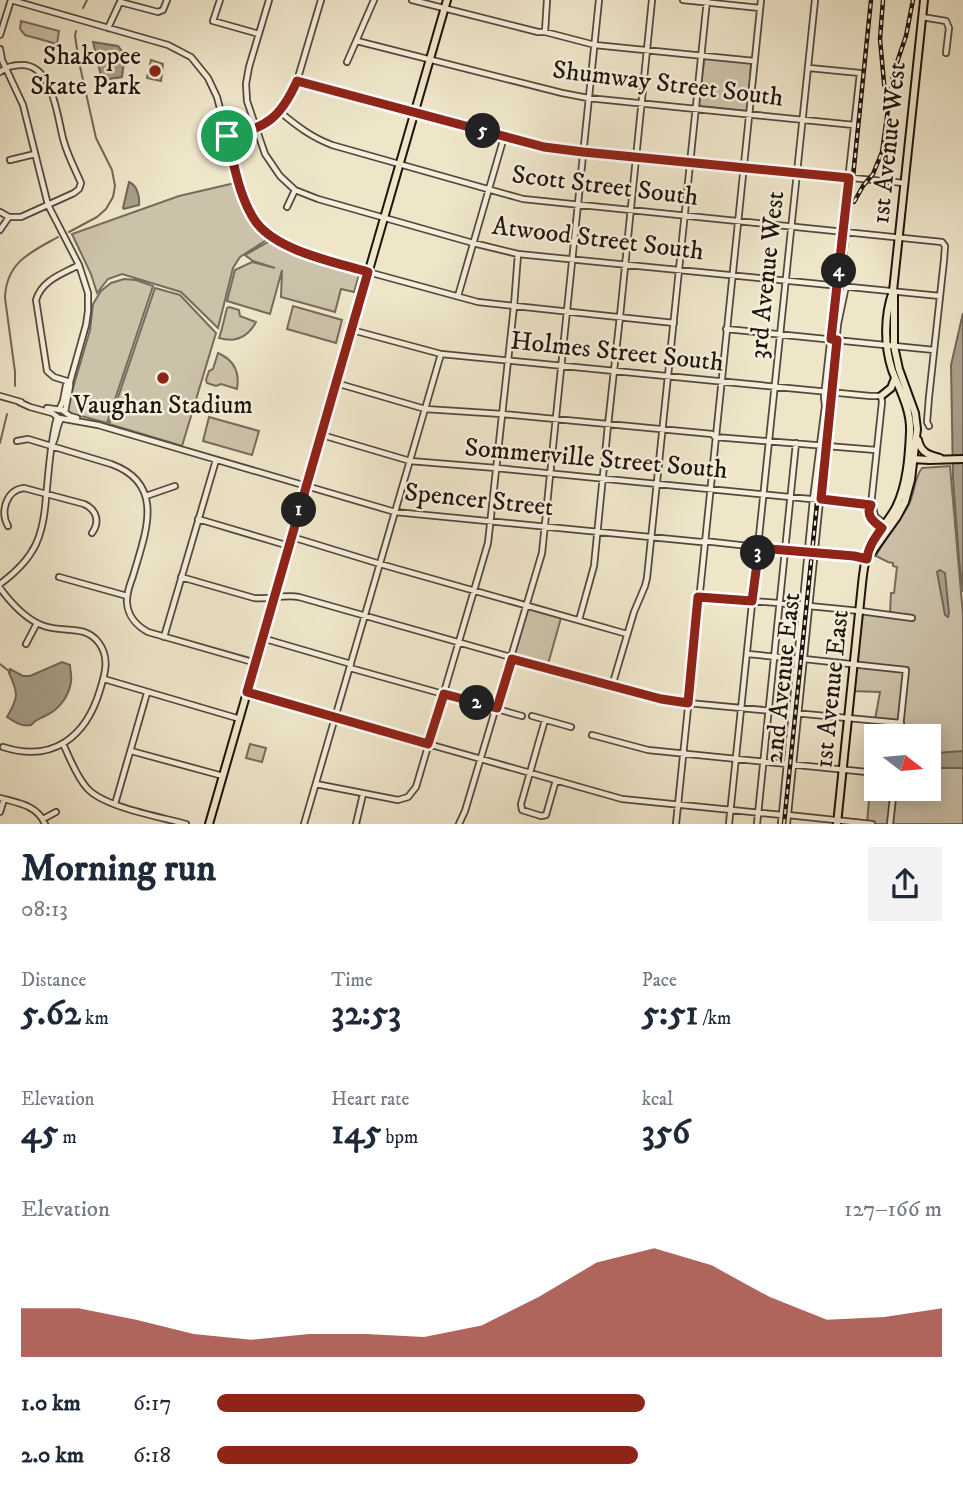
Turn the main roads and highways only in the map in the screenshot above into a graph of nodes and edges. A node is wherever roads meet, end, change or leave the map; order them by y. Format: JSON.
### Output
{"nodes":[{"id":1,"x":447,"y":0,"type":"edge"},
{"id":2,"x":924,"y":0,"type":"edge"},
{"id":3,"x":893,"y":290,"type":"joint"},
{"id":4,"x":890,"y":345,"type":"junction"},
{"id":5,"x":895,"y":378,"type":"junction"},
{"id":6,"x":881,"y":396,"type":"road end"},
{"id":7,"x":916,"y":421,"type":"junction"},
{"id":8,"x":914,"y":457,"type":"junction"},
{"id":9,"x":940,"y":458,"type":"junction"},
{"id":10,"x":963,"y":459,"type":"edge"},
{"id":11,"x":929,"y":460,"type":"junction"},
{"id":12,"x":911,"y":480,"type":"junction"},
{"id":13,"x":886,"y":527,"type":"junction"},
{"id":14,"x":838,"y":822,"type":"edge"},
{"id":15,"x":209,"y":824,"type":"edge"}],
"edges":[{"from":1,"to":15,"type":"main road"},
{"from":2,"to":3,"type":"main road","name":"1st Avenue West"},
{"from":3,"to":4,"type":"main road","name":"1st Avenue East"},
{"from":4,"to":5,"type":"main road","name":"1st Avenue East"},
{"from":4,"to":7,"type":"main road","name":"1st Avenue East"},
{"from":5,"to":6,"type":"main road"},
{"from":5,"to":8,"type":"main road","name":"1st Avenue East"},
{"from":7,"to":8,"type":"main road","name":"1st Avenue East"},
{"from":7,"to":9,"type":"main road"},
{"from":8,"to":9,"type":"main road"},
{"from":8,"to":11,"type":"main road"},
{"from":8,"to":12,"type":"main road","name":"1st Avenue East"},
{"from":8,"to":13,"type":"main road","name":"1st Avenue East"},
{"from":9,"to":10,"type":"main road"},
{"from":9,"to":11,"type":"main road"},
{"from":11,"to":12,"type":"main road"},
{"from":12,"to":13,"type":"main road","name":"1st Avenue East"},
{"from":13,"to":14,"type":"main road","name":"1st Avenue East"}]}
